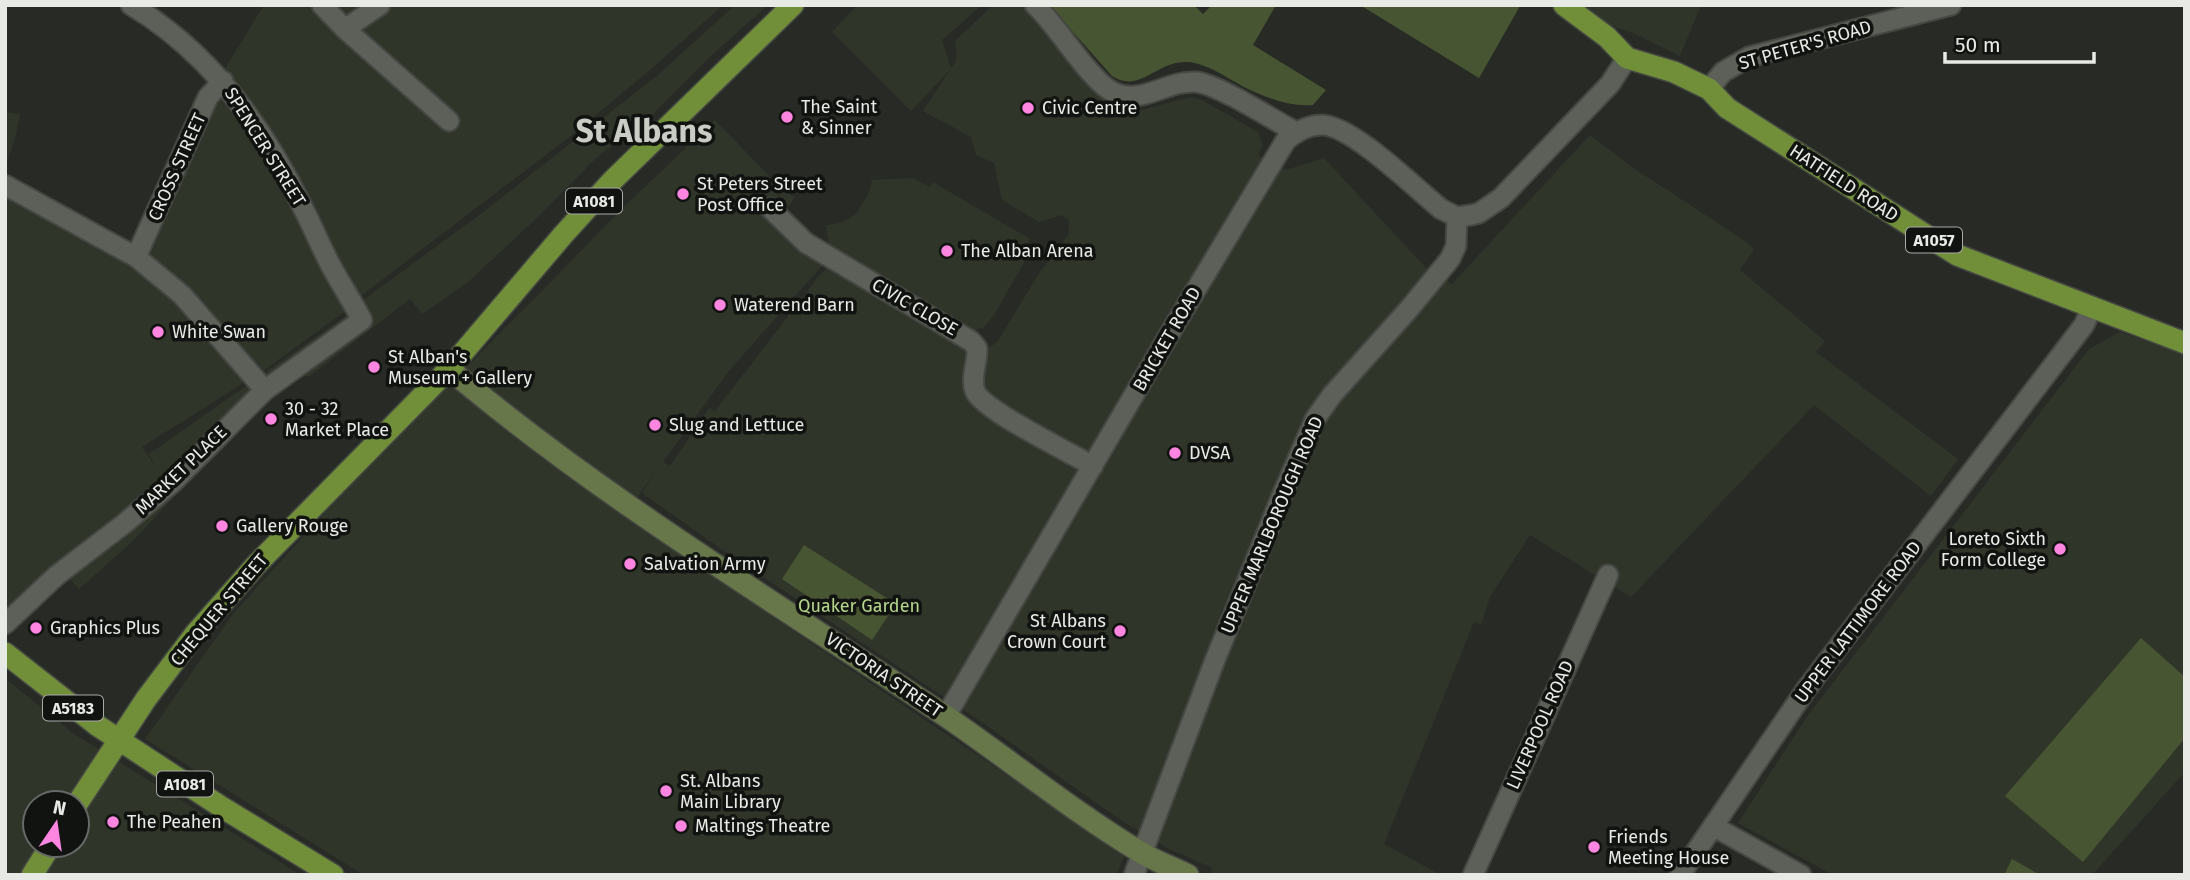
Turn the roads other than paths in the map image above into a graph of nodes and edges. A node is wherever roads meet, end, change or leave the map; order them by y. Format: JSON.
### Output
{"nodes":[{"id":1,"x":131,"y":5,"type":"edge"},
{"id":2,"x":322,"y":5,"type":"edge"},
{"id":3,"x":380,"y":5,"type":"edge"},
{"id":4,"x":793,"y":5,"type":"edge"},
{"id":5,"x":1034,"y":5,"type":"edge"},
{"id":6,"x":1564,"y":5,"type":"edge"},
{"id":7,"x":1951,"y":5,"type":"edge"},
{"id":8,"x":1894,"y":12,"type":"edge"},
{"id":9,"x":345,"y":29,"type":"junction"},
{"id":10,"x":1627,"y":58,"type":"junction"},
{"id":11,"x":223,"y":81,"type":"junction"},
{"id":12,"x":1709,"y":89,"type":"junction"},
{"id":13,"x":449,"y":121,"type":"dead end"},
{"id":14,"x":1296,"y":132,"type":"junction"},
{"id":15,"x":5,"y":185,"type":"edge"},
{"id":16,"x":770,"y":208,"type":"dead end"},
{"id":17,"x":1457,"y":217,"type":"junction"},
{"id":18,"x":136,"y":257,"type":"junction"},
{"id":19,"x":2092,"y":307,"type":"junction"},
{"id":20,"x":362,"y":320,"type":"joint"},
{"id":21,"x":2185,"y":343,"type":"edge"},
{"id":22,"x":449,"y":369,"type":"junction"},
{"id":23,"x":265,"y":390,"type":"junction"},
{"id":24,"x":1093,"y":466,"type":"junction"},
{"id":25,"x":1608,"y":575,"type":"dead end"},
{"id":26,"x":5,"y":625,"type":"edge"},
{"id":27,"x":5,"y":653,"type":"edge"},
{"id":28,"x":946,"y":716,"type":"junction"},
{"id":29,"x":118,"y":740,"type":"junction"},
{"id":30,"x":87,"y":789,"type":"edge"},
{"id":31,"x":1713,"y":826,"type":"junction"},
{"id":32,"x":1142,"y":853,"type":"junction"},
{"id":33,"x":42,"y":859,"type":"edge"},
{"id":34,"x":32,"y":875,"type":"edge"},
{"id":35,"x":333,"y":875,"type":"edge"},
{"id":36,"x":1134,"y":875,"type":"edge"},
{"id":37,"x":1188,"y":875,"type":"edge"},
{"id":38,"x":1473,"y":875,"type":"edge"},
{"id":39,"x":1680,"y":875,"type":"edge"},
{"id":40,"x":1801,"y":875,"type":"edge"}],
"edges":[{"from":1,"to":11,"type":"street","name":"SPENCER STREET"},
{"from":2,"to":9,"type":"street"},
{"from":3,"to":9,"type":"street"},
{"from":4,"to":22,"type":"main road","number":"A1081"},
{"from":5,"to":14,"type":"street"},
{"from":6,"to":10,"type":"main road","name":"HATFIELD ROAD","number":"A1057"},
{"from":7,"to":8,"type":"street","name":"ST PETER'S ROAD"},
{"from":8,"to":12,"type":"street","name":"ST PETER'S ROAD"},
{"from":9,"to":13,"type":"street"},
{"from":10,"to":12,"type":"main road","name":"HATFIELD ROAD","number":"A1057"},
{"from":10,"to":17,"type":"street"},
{"from":11,"to":18,"type":"street","name":"CROSS STREET"},
{"from":11,"to":20,"type":"street","name":"SPENCER STREET"},
{"from":12,"to":19,"type":"main road","name":"HATFIELD ROAD","number":"A1057"},
{"from":14,"to":17,"type":"street"},
{"from":14,"to":24,"type":"street","name":"BRICKET ROAD"},
{"from":15,"to":18,"type":"street"},
{"from":16,"to":24,"type":"street","name":"CIVIC CLOSE"},
{"from":17,"to":32,"type":"street","name":"UPPER MARLBOROUGH ROAD"},
{"from":18,"to":23,"type":"street"},
{"from":19,"to":21,"type":"main road","name":"HATFIELD ROAD","number":"A1057"},
{"from":19,"to":31,"type":"street","name":"UPPER LATTIMORE ROAD"},
{"from":20,"to":23,"type":"street","name":"MARKET PLACE"},
{"from":22,"to":28,"type":"main road","name":"VICTORIA STREET"},
{"from":22,"to":29,"type":"main road","name":"CHEQUER STREET","number":"A1081"},
{"from":23,"to":26,"type":"street","name":"MARKET PLACE"},
{"from":24,"to":28,"type":"street","name":"BRICKET ROAD"},
{"from":25,"to":38,"type":"street","name":"LIVERPOOL ROAD"},
{"from":27,"to":29,"type":"main road","number":"A5183"},
{"from":28,"to":32,"type":"main road","name":"VICTORIA STREET"},
{"from":29,"to":30,"type":"main road","number":"A5183"},
{"from":29,"to":35,"type":"main road","number":"A1081"},
{"from":31,"to":39,"type":"street","name":"UPPER LATTIMORE ROAD"},
{"from":31,"to":40,"type":"street"},
{"from":32,"to":36,"type":"street","name":"UPPER MARLBOROUGH ROAD"},
{"from":32,"to":37,"type":"main road","name":"VICTORIA STREET"},
{"from":33,"to":34,"type":"main road"}]}
